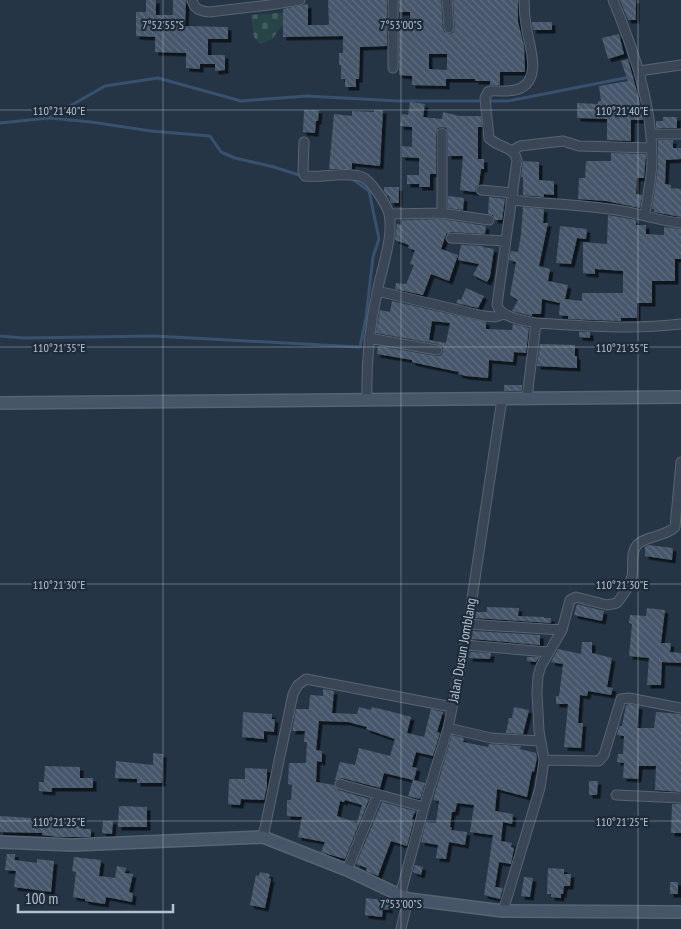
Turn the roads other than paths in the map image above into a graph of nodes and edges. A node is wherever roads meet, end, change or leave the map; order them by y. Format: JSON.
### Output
{"nodes":[{"id":1,"x":192,"y":0,"type":"edge"},
{"id":2,"x":300,"y":0,"type":"edge"},
{"id":3,"x":393,"y":0,"type":"edge"},
{"id":4,"x":448,"y":0,"type":"edge"},
{"id":5,"x":524,"y":0,"type":"edge"},
{"id":6,"x":612,"y":0,"type":"edge"},
{"id":7,"x":449,"y":28,"type":"dead end"},
{"id":8,"x":681,"y":65,"type":"edge"},
{"id":9,"x":393,"y":68,"type":"dead end"},
{"id":10,"x":638,"y":71,"type":"junction"},
{"id":11,"x":442,"y":133,"type":"dead end"},
{"id":12,"x":651,"y":134,"type":"junction"},
{"id":13,"x":681,"y":134,"type":"edge"},
{"id":14,"x":304,"y":142,"type":"dead end"},
{"id":15,"x":652,"y":148,"type":"junction"},
{"id":16,"x":512,"y":151,"type":"junction"},
{"id":17,"x":481,"y":190,"type":"dead end"},
{"id":18,"x":513,"y":196,"type":"junction"},
{"id":19,"x":442,"y":213,"type":"junction"},
{"id":20,"x":389,"y":214,"type":"junction"},
{"id":21,"x":644,"y":216,"type":"junction"},
{"id":22,"x":489,"y":220,"type":"dead end"},
{"id":23,"x":681,"y":223,"type":"edge"},
{"id":24,"x":451,"y":238,"type":"dead end"},
{"id":25,"x":506,"y":241,"type":"junction"},
{"id":26,"x":377,"y":291,"type":"junction"},
{"id":27,"x":504,"y":314,"type":"junction"},
{"id":28,"x":536,"y":323,"type":"junction"},
{"id":29,"x":681,"y":324,"type":"edge"},
{"id":30,"x":369,"y":338,"type":"junction"},
{"id":31,"x":437,"y":350,"type":"dead end"},
{"id":32,"x":681,"y":396,"type":"edge"},
{"id":33,"x":528,"y":398,"type":"junction"},
{"id":34,"x":502,"y":399,"type":"junction"},
{"id":35,"x":367,"y":400,"type":"junction"},
{"id":36,"x":0,"y":403,"type":"edge"},
{"id":37,"x":681,"y":462,"type":"edge"},
{"id":38,"x":467,"y":624,"type":"junction"},
{"id":39,"x":562,"y":630,"type":"junction"},
{"id":40,"x":465,"y":645,"type":"junction"},
{"id":41,"x":548,"y":652,"type":"junction"},
{"id":42,"x":452,"y":707,"type":"junction"},
{"id":43,"x":681,"y":708,"type":"edge"},
{"id":44,"x":448,"y":728,"type":"junction"},
{"id":45,"x":540,"y":741,"type":"junction"},
{"id":46,"x":544,"y":760,"type":"junction"},
{"id":47,"x":340,"y":784,"type":"dead end"},
{"id":48,"x":378,"y":794,"type":"junction"},
{"id":49,"x":616,"y":795,"type":"dead end"},
{"id":50,"x":681,"y":798,"type":"edge"},
{"id":51,"x":424,"y":807,"type":"junction"},
{"id":52,"x":263,"y":837,"type":"junction"},
{"id":53,"x":0,"y":842,"type":"edge"},
{"id":54,"x":347,"y":870,"type":"junction"},
{"id":55,"x":404,"y":898,"type":"junction"},
{"id":56,"x":503,"y":912,"type":"junction"},
{"id":57,"x":681,"y":912,"type":"edge"},
{"id":58,"x":401,"y":929,"type":"edge"}],
"edges":[{"from":1,"to":2,"type":"street"},
{"from":3,"to":9,"type":"street"},
{"from":4,"to":7,"type":"street"},
{"from":5,"to":16,"type":"street"},
{"from":6,"to":10,"type":"street"},
{"from":8,"to":10,"type":"street"},
{"from":10,"to":12,"type":"street"},
{"from":11,"to":19,"type":"street"},
{"from":12,"to":13,"type":"street"},
{"from":12,"to":15,"type":"street"},
{"from":14,"to":20,"type":"street"},
{"from":15,"to":16,"type":"street"},
{"from":15,"to":21,"type":"street"},
{"from":16,"to":18,"type":"street"},
{"from":17,"to":18,"type":"street"},
{"from":18,"to":21,"type":"street"},
{"from":18,"to":25,"type":"street"},
{"from":19,"to":20,"type":"street"},
{"from":19,"to":22,"type":"street"},
{"from":20,"to":26,"type":"street"},
{"from":21,"to":23,"type":"street"},
{"from":24,"to":25,"type":"street"},
{"from":25,"to":27,"type":"street"},
{"from":26,"to":27,"type":"street"},
{"from":26,"to":30,"type":"street"},
{"from":27,"to":28,"type":"street"},
{"from":28,"to":29,"type":"street"},
{"from":28,"to":33,"type":"street"},
{"from":30,"to":31,"type":"street"},
{"from":30,"to":35,"type":"street"},
{"from":32,"to":33,"type":"street"},
{"from":33,"to":34,"type":"street"},
{"from":34,"to":35,"type":"street"},
{"from":34,"to":38,"type":"street","name":"Jalan Dusun Jomblang"},
{"from":35,"to":36,"type":"street"},
{"from":37,"to":39,"type":"street"},
{"from":38,"to":39,"type":"street"},
{"from":38,"to":40,"type":"street","name":"Jalan Dusun Jomblang"},
{"from":39,"to":41,"type":"street"},
{"from":40,"to":41,"type":"street"},
{"from":40,"to":42,"type":"street","name":"Jalan Dusun Jomblang"},
{"from":41,"to":45,"type":"street"},
{"from":42,"to":44,"type":"street","name":"Jalan Dusun Jomblang"},
{"from":42,"to":52,"type":"street"},
{"from":43,"to":46,"type":"street"},
{"from":44,"to":45,"type":"street"},
{"from":44,"to":51,"type":"street","name":"Jalan Dusun Jomblang"},
{"from":45,"to":46,"type":"street"},
{"from":46,"to":56,"type":"street"},
{"from":47,"to":48,"type":"street"},
{"from":48,"to":51,"type":"street"},
{"from":48,"to":54,"type":"street"},
{"from":49,"to":50,"type":"street"},
{"from":51,"to":55,"type":"street","name":"Jalan Dusun Jomblang"},
{"from":52,"to":53,"type":"street"},
{"from":52,"to":54,"type":"street"},
{"from":54,"to":55,"type":"street"},
{"from":55,"to":56,"type":"street"},
{"from":55,"to":58,"type":"street","name":"Jalan Dusun Jomblang"},
{"from":56,"to":57,"type":"street"}]}
